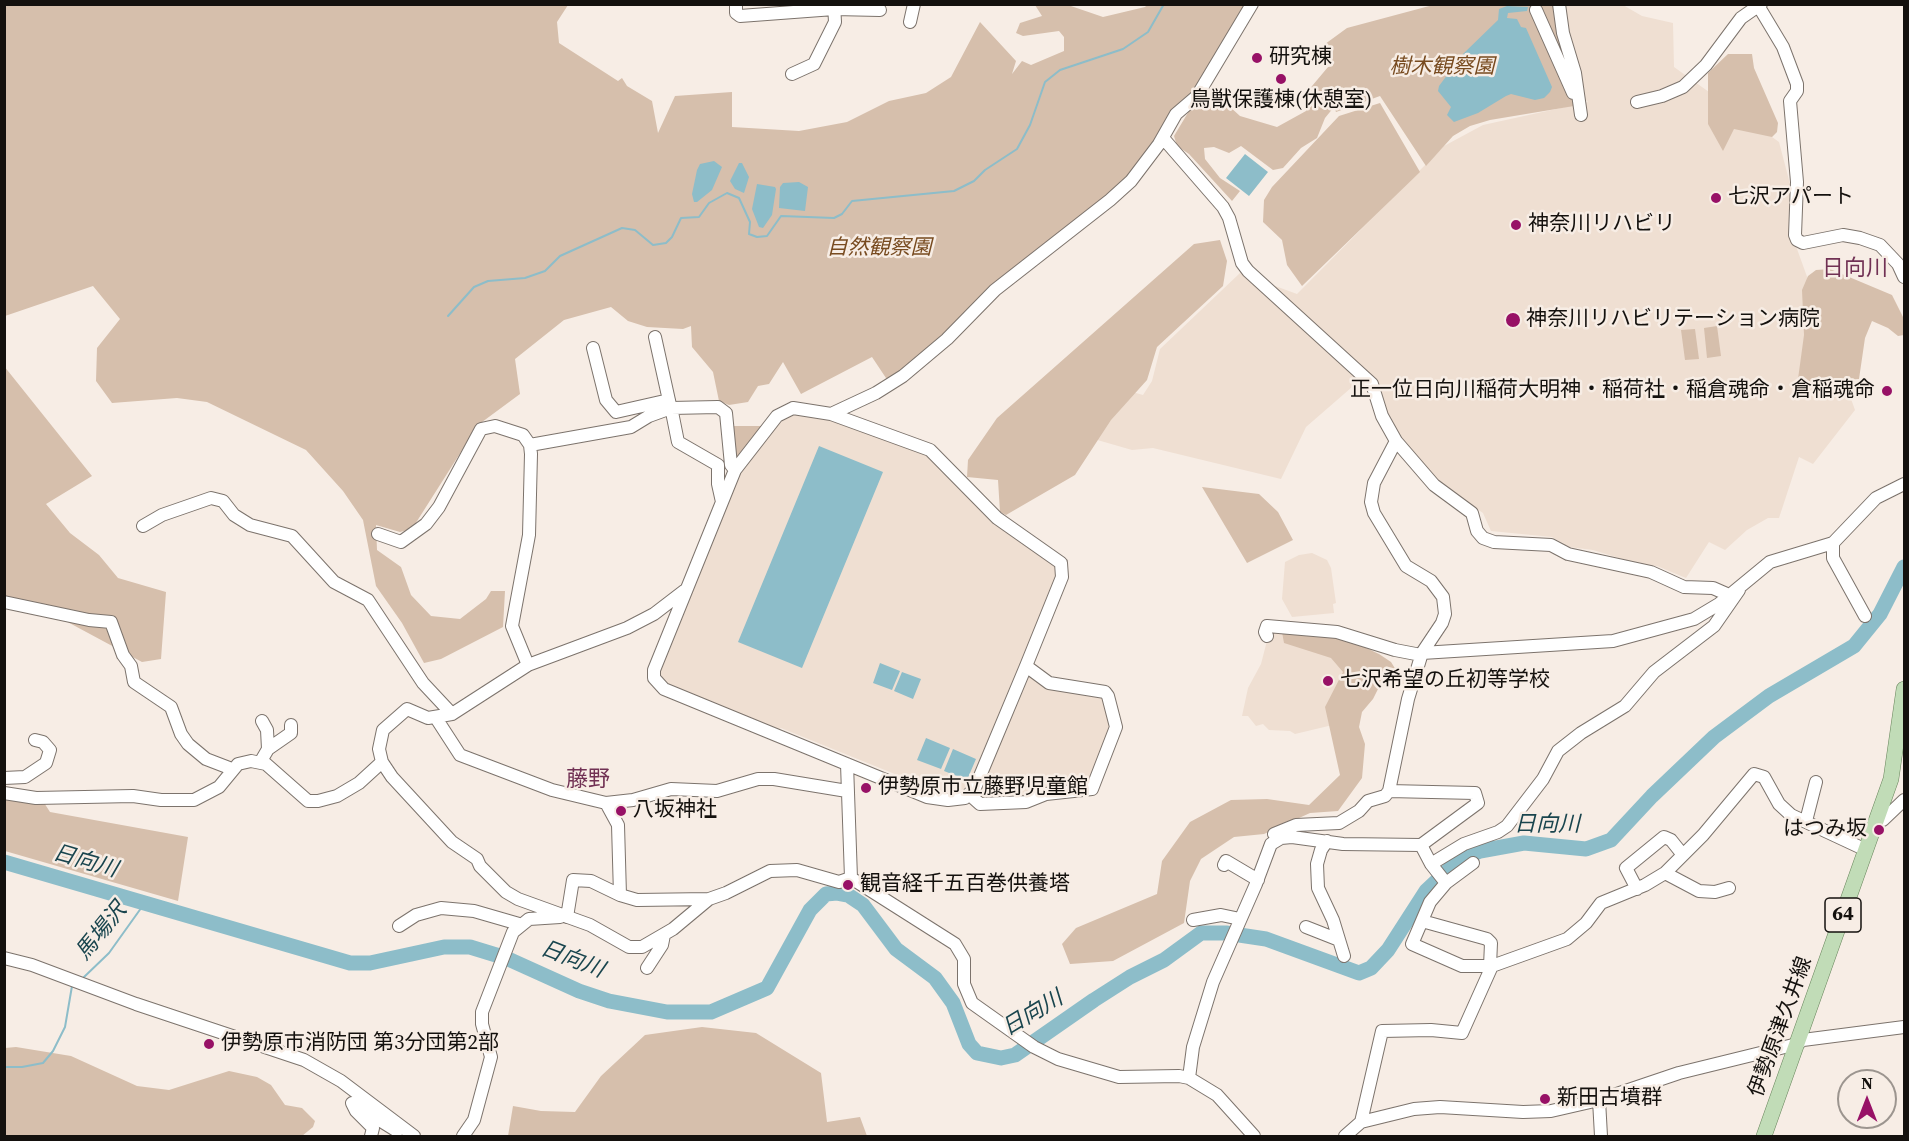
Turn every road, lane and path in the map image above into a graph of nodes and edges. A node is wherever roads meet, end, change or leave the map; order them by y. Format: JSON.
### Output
{"nodes":[{"id":1,"x":736,"y":4,"type":"edge"},
{"id":2,"x":914,"y":4,"type":"edge"},
{"id":3,"x":1252,"y":4,"type":"edge"},
{"id":4,"x":1559,"y":4,"type":"edge"},
{"id":5,"x":1760,"y":6,"type":"edge"},
{"id":6,"x":834,"y":7,"type":"edge"},
{"id":7,"x":879,"y":10,"type":"dead end"},
{"id":8,"x":1536,"y":10,"type":"dead end"},
{"id":9,"x":910,"y":22,"type":"dead end"},
{"id":10,"x":792,"y":74,"type":"dead end"},
{"id":11,"x":1578,"y":102,"type":"junction"},
{"id":12,"x":1637,"y":102,"type":"dead end"},
{"id":13,"x":1581,"y":115,"type":"dead end"},
{"id":14,"x":1163,"y":138,"type":"junction"},
{"id":15,"x":1905,"y":277,"type":"edge"},
{"id":16,"x":655,"y":337,"type":"dead end"},
{"id":17,"x":593,"y":348,"type":"dead end"},
{"id":18,"x":670,"y":406,"type":"junction"},
{"id":19,"x":831,"y":414,"type":"junction"},
{"id":20,"x":1396,"y":441,"type":"junction"},
{"id":21,"x":530,"y":445,"type":"junction"},
{"id":22,"x":735,"y":470,"type":"junction"},
{"id":23,"x":1905,"y":484,"type":"edge"},
{"id":24,"x":722,"y":502,"type":"junction"},
{"id":25,"x":143,"y":526,"type":"dead end"},
{"id":26,"x":378,"y":534,"type":"dead end"},
{"id":27,"x":1833,"y":543,"type":"junction"},
{"id":28,"x":1741,"y":584,"type":"junction"},
{"id":29,"x":685,"y":590,"type":"junction"},
{"id":30,"x":1729,"y":595,"type":"junction"},
{"id":31,"x":4,"y":602,"type":"edge"},
{"id":32,"x":1865,"y":616,"type":"dead end"},
{"id":33,"x":1267,"y":636,"type":"dead end"},
{"id":34,"x":1422,"y":654,"type":"junction"},
{"id":35,"x":528,"y":665,"type":"junction"},
{"id":36,"x":1026,"y":666,"type":"junction"},
{"id":37,"x":1905,"y":688,"type":"edge"},
{"id":38,"x":452,"y":714,"type":"junction"},
{"id":39,"x":436,"y":718,"type":"junction"},
{"id":40,"x":262,"y":721,"type":"dead end"},
{"id":41,"x":291,"y":725,"type":"dead end"},
{"id":42,"x":35,"y":740,"type":"dead end"},
{"id":43,"x":268,"y":749,"type":"junction"},
{"id":44,"x":261,"y":761,"type":"junction"},
{"id":45,"x":382,"y":762,"type":"junction"},
{"id":46,"x":847,"y":764,"type":"junction"},
{"id":47,"x":232,"y":769,"type":"junction"},
{"id":48,"x":4,"y":778,"type":"edge"},
{"id":49,"x":1813,"y":786,"type":"dead end"},
{"id":50,"x":847,"y":791,"type":"junction"},
{"id":51,"x":1389,"y":791,"type":"junction"},
{"id":52,"x":4,"y":793,"type":"edge"},
{"id":53,"x":970,"y":795,"type":"junction"},
{"id":54,"x":1905,"y":800,"type":"edge"},
{"id":55,"x":606,"y":803,"type":"junction"},
{"id":56,"x":1806,"y":821,"type":"junction"},
{"id":57,"x":1876,"y":821,"type":"junction"},
{"id":58,"x":1327,"y":841,"type":"junction"},
{"id":59,"x":1422,"y":845,"type":"junction"},
{"id":60,"x":1267,"y":850,"type":"junction"},
{"id":61,"x":1866,"y":850,"type":"junction"},
{"id":62,"x":1683,"y":855,"type":"junction"},
{"id":63,"x":1473,"y":863,"type":"dead end"},
{"id":64,"x":1224,"y":865,"type":"dead end"},
{"id":65,"x":1432,"y":866,"type":"junction"},
{"id":66,"x":1665,"y":873,"type":"junction"},
{"id":67,"x":850,"y":878,"type":"junction"},
{"id":68,"x":1258,"y":880,"type":"junction"},
{"id":69,"x":1445,"y":882,"type":"junction"},
{"id":70,"x":1729,"y":888,"type":"dead end"},
{"id":71,"x":1637,"y":889,"type":"junction"},
{"id":72,"x":620,"y":895,"type":"junction"},
{"id":73,"x":708,"y":899,"type":"junction"},
{"id":74,"x":566,"y":917,"type":"junction"},
{"id":75,"x":1193,"y":920,"type":"dead end"},
{"id":76,"x":1422,"y":921,"type":"junction"},
{"id":77,"x":519,"y":924,"type":"junction"},
{"id":78,"x":399,"y":926,"type":"dead end"},
{"id":79,"x":1306,"y":927,"type":"dead end"},
{"id":80,"x":1235,"y":929,"type":"junction"},
{"id":81,"x":664,"y":935,"type":"junction"},
{"id":82,"x":1339,"y":940,"type":"junction"},
{"id":83,"x":1344,"y":957,"type":"dead end"},
{"id":84,"x":4,"y":958,"type":"edge"},
{"id":85,"x":1491,"y":966,"type":"junction"},
{"id":86,"x":647,"y":968,"type":"dead end"},
{"id":87,"x":1905,"y":1027,"type":"edge"},
{"id":88,"x":1797,"y":1044,"type":"junction"},
{"id":89,"x":1189,"y":1078,"type":"junction"},
{"id":90,"x":1599,"y":1100,"type":"junction"},
{"id":91,"x":1361,"y":1122,"type":"junction"},
{"id":92,"x":371,"y":1137,"type":"edge"},
{"id":93,"x":404,"y":1137,"type":"edge"},
{"id":94,"x":414,"y":1137,"type":"edge"},
{"id":95,"x":463,"y":1137,"type":"edge"},
{"id":96,"x":1254,"y":1137,"type":"edge"},
{"id":97,"x":1345,"y":1137,"type":"edge"},
{"id":98,"x":1601,"y":1137,"type":"edge"},
{"id":99,"x":1764,"y":1137,"type":"edge"}],
"edges":[{"from":1,"to":6,"type":"street"},
{"from":2,"to":9,"type":"street"},
{"from":3,"to":14,"type":"street"},
{"from":4,"to":11,"type":"street"},
{"from":5,"to":12,"type":"street"},
{"from":5,"to":15,"type":"street"},
{"from":6,"to":7,"type":"street"},
{"from":6,"to":10,"type":"street"},
{"from":8,"to":11,"type":"street"},
{"from":11,"to":13,"type":"street"},
{"from":14,"to":19,"type":"street"},
{"from":14,"to":20,"type":"street"},
{"from":16,"to":18,"type":"street"},
{"from":17,"to":18,"type":"street"},
{"from":18,"to":24,"type":"street"},
{"from":19,"to":22,"type":"street"},
{"from":19,"to":36,"type":"street"},
{"from":20,"to":30,"type":"street"},
{"from":20,"to":34,"type":"street"},
{"from":21,"to":22,"type":"street"},
{"from":21,"to":26,"type":"street"},
{"from":21,"to":35,"type":"street"},
{"from":22,"to":24,"type":"street"},
{"from":23,"to":27,"type":"street"},
{"from":24,"to":29,"type":"street"},
{"from":25,"to":38,"type":"street"},
{"from":27,"to":28,"type":"street"},
{"from":27,"to":32,"type":"street"},
{"from":28,"to":30,"type":"street"},
{"from":28,"to":65,"type":"street"},
{"from":29,"to":35,"type":"street"},
{"from":29,"to":46,"type":"street"},
{"from":30,"to":34,"type":"street"},
{"from":31,"to":47,"type":"street"},
{"from":33,"to":34,"type":"street"},
{"from":34,"to":51,"type":"street"},
{"from":35,"to":38,"type":"street"},
{"from":36,"to":53,"type":"street"},
{"from":36,"to":53,"type":"street"},
{"from":37,"to":57,"type":"main road","name":"伊勢原津久井線","number":"64"},
{"from":38,"to":39,"type":"street"},
{"from":39,"to":45,"type":"street"},
{"from":39,"to":55,"type":"street"},
{"from":40,"to":43,"type":"street"},
{"from":41,"to":43,"type":"street"},
{"from":42,"to":48,"type":"street"},
{"from":43,"to":44,"type":"street"},
{"from":44,"to":45,"type":"street"},
{"from":44,"to":47,"type":"street"},
{"from":45,"to":74,"type":"street"},
{"from":46,"to":50,"type":"street"},
{"from":46,"to":53,"type":"street"},
{"from":47,"to":52,"type":"street"},
{"from":49,"to":56,"type":"street"},
{"from":50,"to":55,"type":"street"},
{"from":50,"to":67,"type":"street"},
{"from":51,"to":59,"type":"street"},
{"from":51,"to":60,"type":"street"},
{"from":54,"to":57,"type":"street"},
{"from":55,"to":72,"type":"street"},
{"from":56,"to":61,"type":"street"},
{"from":56,"to":62,"type":"street"},
{"from":57,"to":61,"type":"main road","name":"伊勢原津久井線","number":"64"},
{"from":58,"to":59,"type":"street"},
{"from":58,"to":60,"type":"street"},
{"from":58,"to":82,"type":"street"},
{"from":59,"to":65,"type":"street"},
{"from":60,"to":68,"type":"street"},
{"from":61,"to":88,"type":"main road","name":"伊勢原津久井線","number":"64"},
{"from":62,"to":66,"type":"street"},
{"from":62,"to":71,"type":"street"},
{"from":63,"to":69,"type":"street"},
{"from":64,"to":68,"type":"street"},
{"from":65,"to":69,"type":"street"},
{"from":66,"to":70,"type":"street"},
{"from":66,"to":71,"type":"street"},
{"from":67,"to":73,"type":"street"},
{"from":67,"to":89,"type":"street"},
{"from":68,"to":80,"type":"street"},
{"from":69,"to":76,"type":"street"},
{"from":71,"to":85,"type":"street"},
{"from":72,"to":73,"type":"street"},
{"from":72,"to":74,"type":"street"},
{"from":73,"to":81,"type":"street"},
{"from":74,"to":77,"type":"street"},
{"from":74,"to":81,"type":"street"},
{"from":75,"to":80,"type":"street"},
{"from":76,"to":85,"type":"street"},
{"from":76,"to":85,"type":"street"},
{"from":77,"to":78,"type":"street"},
{"from":77,"to":95,"type":"street"},
{"from":79,"to":82,"type":"street"},
{"from":80,"to":89,"type":"street"},
{"from":81,"to":86,"type":"street"},
{"from":82,"to":83,"type":"street"},
{"from":84,"to":94,"type":"street"},
{"from":85,"to":91,"type":"street"},
{"from":87,"to":88,"type":"street"},
{"from":88,"to":90,"type":"street"},
{"from":88,"to":99,"type":"main road","name":"伊勢原津久井線","number":"64"},
{"from":89,"to":96,"type":"street"},
{"from":90,"to":91,"type":"street"},
{"from":90,"to":98,"type":"street"},
{"from":91,"to":97,"type":"street"},
{"from":92,"to":93,"type":"street"}]}
